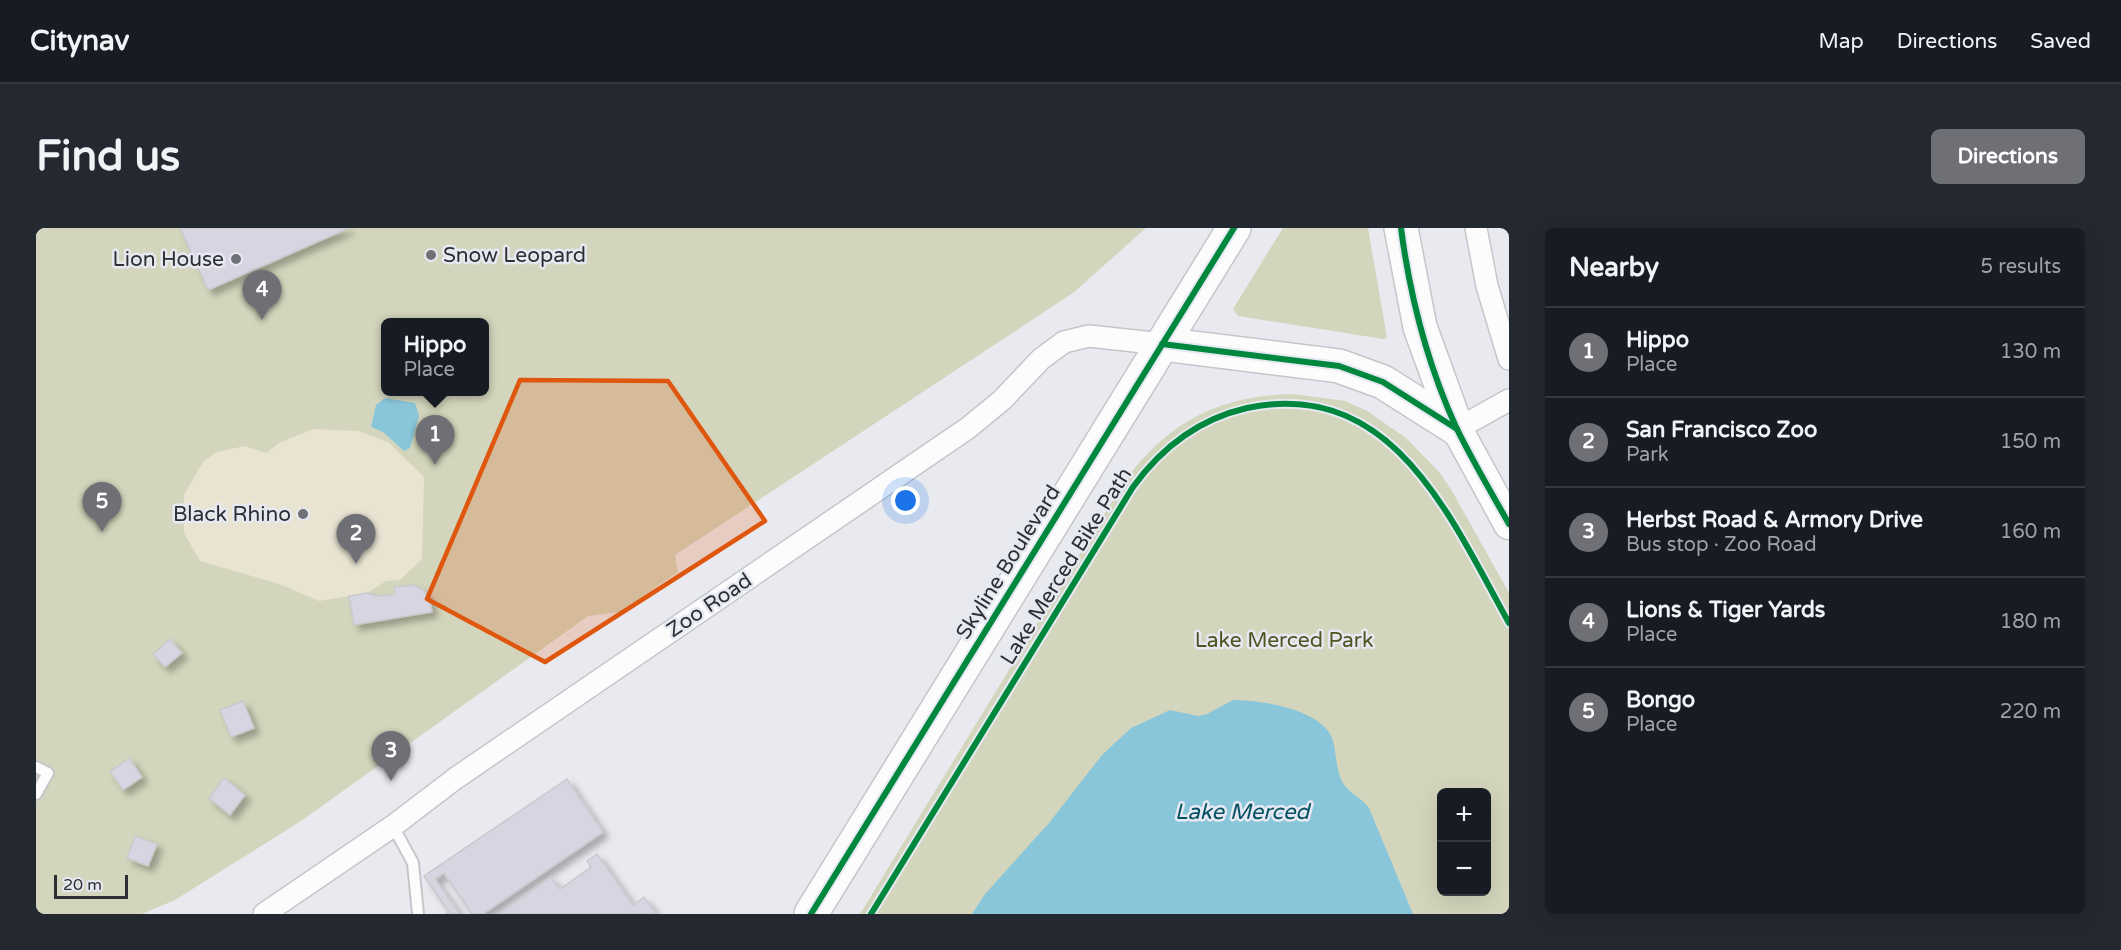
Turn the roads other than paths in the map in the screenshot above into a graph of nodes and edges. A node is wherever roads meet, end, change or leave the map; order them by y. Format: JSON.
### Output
{"nodes":[{"id":1,"x":1234,"y":228,"type":"edge"},
{"id":2,"x":1401,"y":228,"type":"edge"},
{"id":3,"x":1476,"y":228,"type":"edge"},
{"id":4,"x":1162,"y":344,"type":"junction"},
{"id":5,"x":1509,"y":359,"type":"edge"},
{"id":6,"x":1509,"y":400,"type":"edge"},
{"id":7,"x":1457,"y":429,"type":"junction"},
{"id":8,"x":1509,"y":524,"type":"edge"},
{"id":9,"x":36,"y":767,"type":"edge"},
{"id":10,"x":36,"y":794,"type":"edge"},
{"id":11,"x":393,"y":826,"type":"junction"},
{"id":12,"x":264,"y":914,"type":"edge"},
{"id":13,"x":418,"y":914,"type":"edge"},
{"id":14,"x":812,"y":914,"type":"edge"}],
"edges":[{"from":1,"to":4,"type":"main road","name":"Skyline Boulevard"},
{"from":2,"to":7,"type":"main road"},
{"from":3,"to":5,"type":"street"},
{"from":4,"to":7,"type":"main road"},
{"from":4,"to":11,"type":"street","name":"Zoo Road"},
{"from":4,"to":14,"type":"main road","name":"Skyline Boulevard"},
{"from":6,"to":7,"type":"street"},
{"from":7,"to":8,"type":"street"},
{"from":9,"to":10,"type":"lane"},
{"from":11,"to":12,"type":"street","name":"Zoo Road"},
{"from":11,"to":13,"type":"lane"}]}
